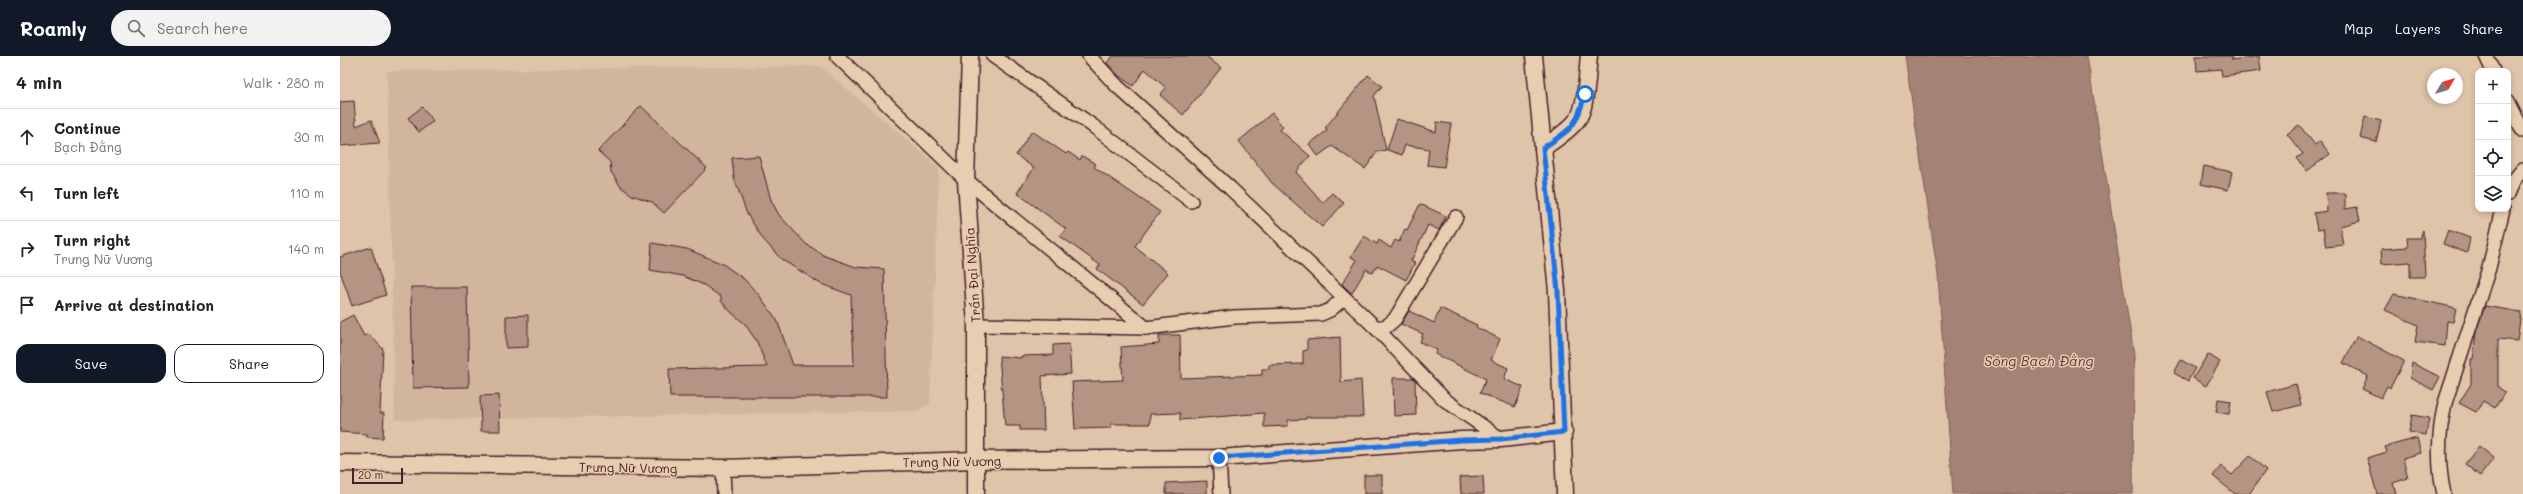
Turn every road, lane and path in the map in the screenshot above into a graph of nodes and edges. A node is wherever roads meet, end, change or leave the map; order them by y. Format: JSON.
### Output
{"nodes":[{"id":1,"x":837,"y":56,"type":"edge"},
{"id":2,"x":970,"y":56,"type":"edge"},
{"id":3,"x":993,"y":56,"type":"edge"},
{"id":4,"x":1089,"y":56,"type":"edge"},
{"id":5,"x":1534,"y":56,"type":"edge"},
{"id":6,"x":1589,"y":56,"type":"edge"},
{"id":7,"x":2486,"y":56,"type":"edge"},
{"id":8,"x":2492,"y":68,"type":"edge"},
{"id":9,"x":2510,"y":104,"type":"edge"},
{"id":10,"x":2523,"y":131,"type":"edge"},
{"id":11,"x":1543,"y":148,"type":"junction"},
{"id":12,"x":2523,"y":169,"type":"edge"},
{"id":13,"x":966,"y":180,"type":"junction"},
{"id":14,"x":2511,"y":187,"type":"edge"},
{"id":15,"x":1191,"y":201,"type":"dead end"},
{"id":16,"x":2502,"y":212,"type":"edge"},
{"id":17,"x":1456,"y":217,"type":"dead end"},
{"id":18,"x":1344,"y":298,"type":"junction"},
{"id":19,"x":976,"y":325,"type":"junction"},
{"id":20,"x":1146,"y":328,"type":"junction"},
{"id":21,"x":1376,"y":328,"type":"junction"},
{"id":22,"x":1564,"y":432,"type":"junction"},
{"id":23,"x":1501,"y":439,"type":"junction"},
{"id":24,"x":1219,"y":458,"type":"junction"},
{"id":25,"x":976,"y":460,"type":"junction"},
{"id":26,"x":340,"y":463,"type":"edge"},
{"id":27,"x":724,"y":468,"type":"junction"},
{"id":28,"x":724,"y":494,"type":"edge"},
{"id":29,"x":976,"y":494,"type":"edge"},
{"id":30,"x":1221,"y":494,"type":"edge"},
{"id":31,"x":1565,"y":494,"type":"edge"},
{"id":32,"x":2444,"y":494,"type":"edge"}],
"edges":[{"from":1,"to":13,"type":"street"},
{"from":2,"to":13,"type":"street","name":"Trần Đại Nghĩa"},
{"from":3,"to":15,"type":"street"},
{"from":4,"to":18,"type":"street"},
{"from":5,"to":11,"type":"street"},
{"from":6,"to":11,"type":"street"},
{"from":7,"to":8,"type":"street"},
{"from":9,"to":10,"type":"street"},
{"from":11,"to":22,"type":"street"},
{"from":12,"to":14,"type":"street"},
{"from":13,"to":19,"type":"street","name":"Trần Đại Nghĩa"},
{"from":13,"to":20,"type":"street"},
{"from":16,"to":32,"type":"street"},
{"from":17,"to":21,"type":"street"},
{"from":18,"to":20,"type":"street"},
{"from":18,"to":21,"type":"street"},
{"from":19,"to":20,"type":"street"},
{"from":19,"to":25,"type":"street","name":"Trần Đại Nghĩa"},
{"from":21,"to":23,"type":"street"},
{"from":22,"to":23,"type":"street","name":"Trưng Nữ Vương"},
{"from":22,"to":31,"type":"street"},
{"from":23,"to":24,"type":"street","name":"Trưng Nữ Vương"},
{"from":24,"to":25,"type":"street","name":"Trưng Nữ Vương"},
{"from":24,"to":30,"type":"street"},
{"from":25,"to":27,"type":"street","name":"Trưng Nữ Vương"},
{"from":25,"to":29,"type":"street","name":"Trần Đại Nghĩa"},
{"from":26,"to":27,"type":"street","name":"Trưng Nữ Vương"},
{"from":27,"to":28,"type":"street"}]}
